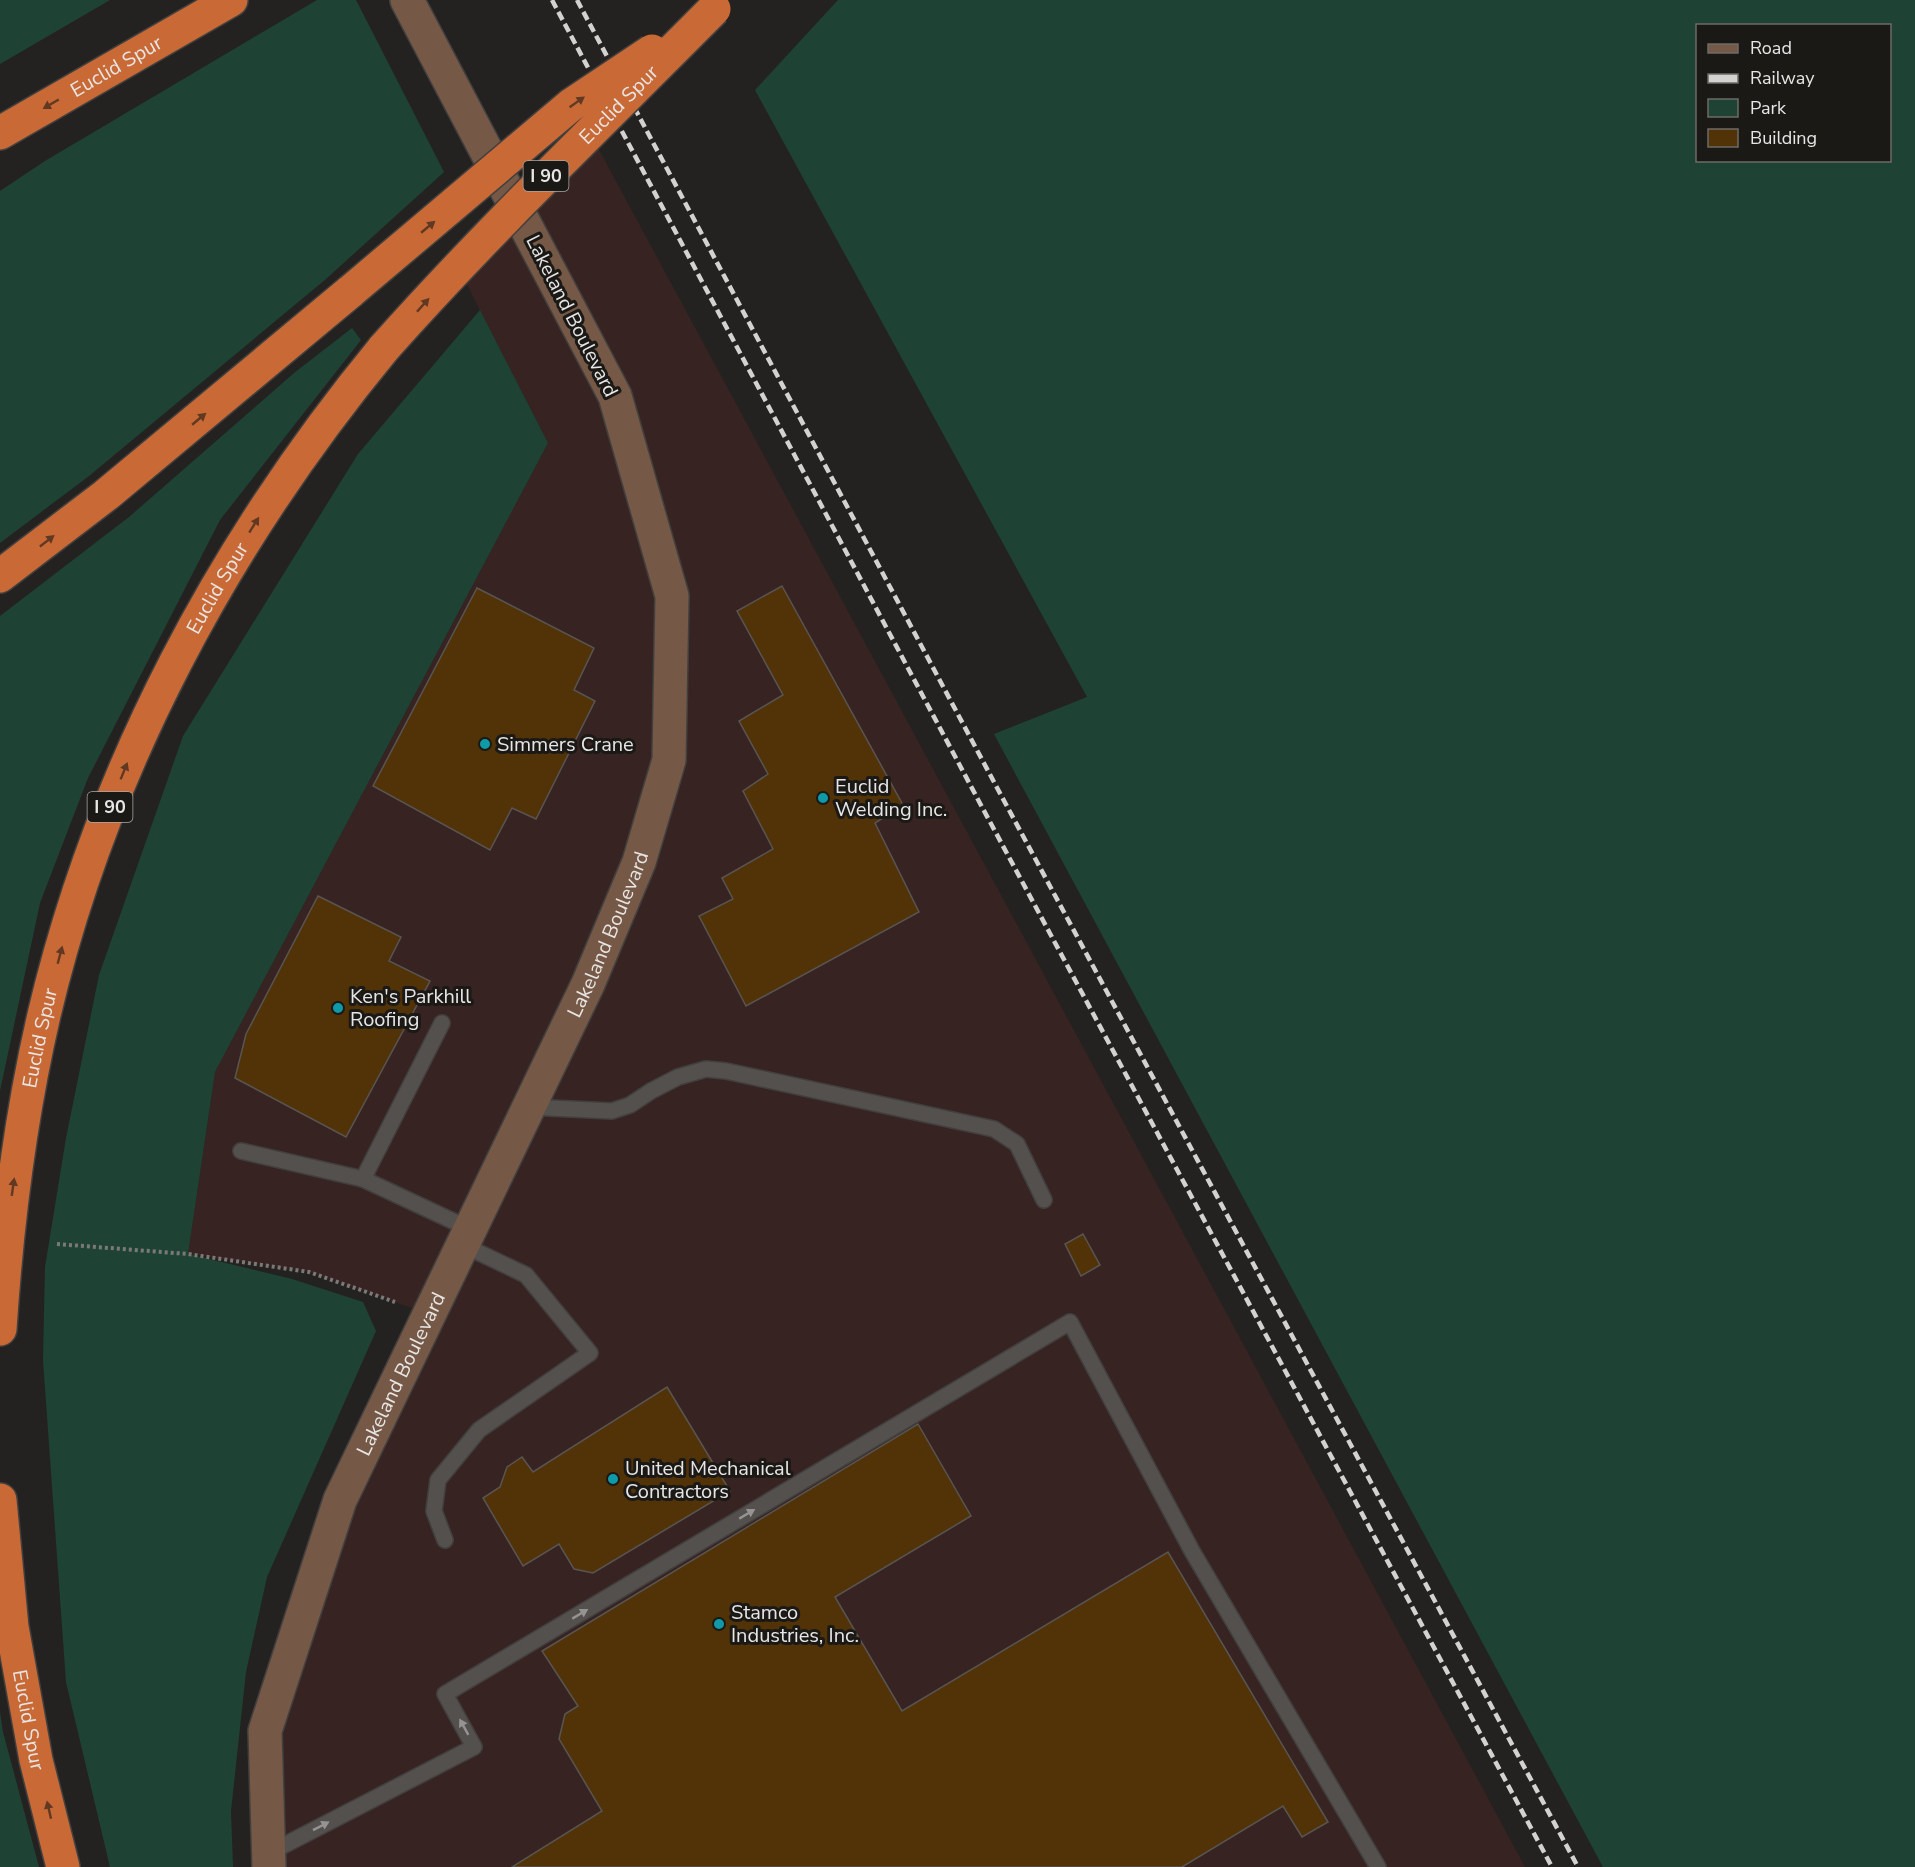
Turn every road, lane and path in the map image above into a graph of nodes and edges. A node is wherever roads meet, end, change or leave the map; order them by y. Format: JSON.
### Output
{"nodes":[{"id":1,"x":231,"y":0,"type":"edge"},
{"id":2,"x":407,"y":0,"type":"edge"},
{"id":3,"x":719,"y":4,"type":"edge"},
{"id":4,"x":0,"y":134,"type":"edge"},
{"id":5,"x":0,"y":576,"type":"edge"},
{"id":6,"x":442,"y":1023,"type":"dead end"},
{"id":7,"x":529,"y":1107,"type":"junction"},
{"id":8,"x":241,"y":1151,"type":"dead end"},
{"id":9,"x":363,"y":1179,"type":"junction"},
{"id":10,"x":1044,"y":1200,"type":"dead end"},
{"id":11,"x":466,"y":1237,"type":"junction"},
{"id":12,"x":57,"y":1244,"type":"dead end"},
{"id":13,"x":429,"y":1314,"type":"junction"},
{"id":14,"x":0,"y":1329,"type":"edge"},
{"id":15,"x":0,"y":1500,"type":"edge"},
{"id":16,"x":445,"y":1540,"type":"dead end"},
{"id":17,"x":269,"y":1860,"type":"edge"},
{"id":18,"x":63,"y":1867,"type":"edge"},
{"id":19,"x":1378,"y":1867,"type":"edge"}],
"edges":[{"from":1,"to":4,"type":"highway","name":"Euclid Spur","one_way":true},
{"from":2,"to":7,"type":"street","name":"Lakeland Boulevard"},
{"from":5,"to":3,"type":"highway","one_way":true,"bridge":true},
{"from":14,"to":3,"type":"highway","name":"Euclid Spur","number":"I 90","one_way":true,"bridge":true},
{"from":6,"to":9,"type":"lane"},
{"from":7,"to":10,"type":"lane"},
{"from":7,"to":11,"type":"street","name":"Lakeland Boulevard"},
{"from":8,"to":9,"type":"lane"},
{"from":9,"to":11,"type":"lane"},
{"from":11,"to":13,"type":"street","name":"Lakeland Boulevard"},
{"from":11,"to":16,"type":"lane"},
{"from":12,"to":13,"type":"path"},
{"from":13,"to":17,"type":"street","name":"Lakeland Boulevard"},
{"from":18,"to":15,"type":"highway","name":"Euclid Spur","one_way":true},
{"from":17,"to":19,"type":"lane","one_way":true}]}
